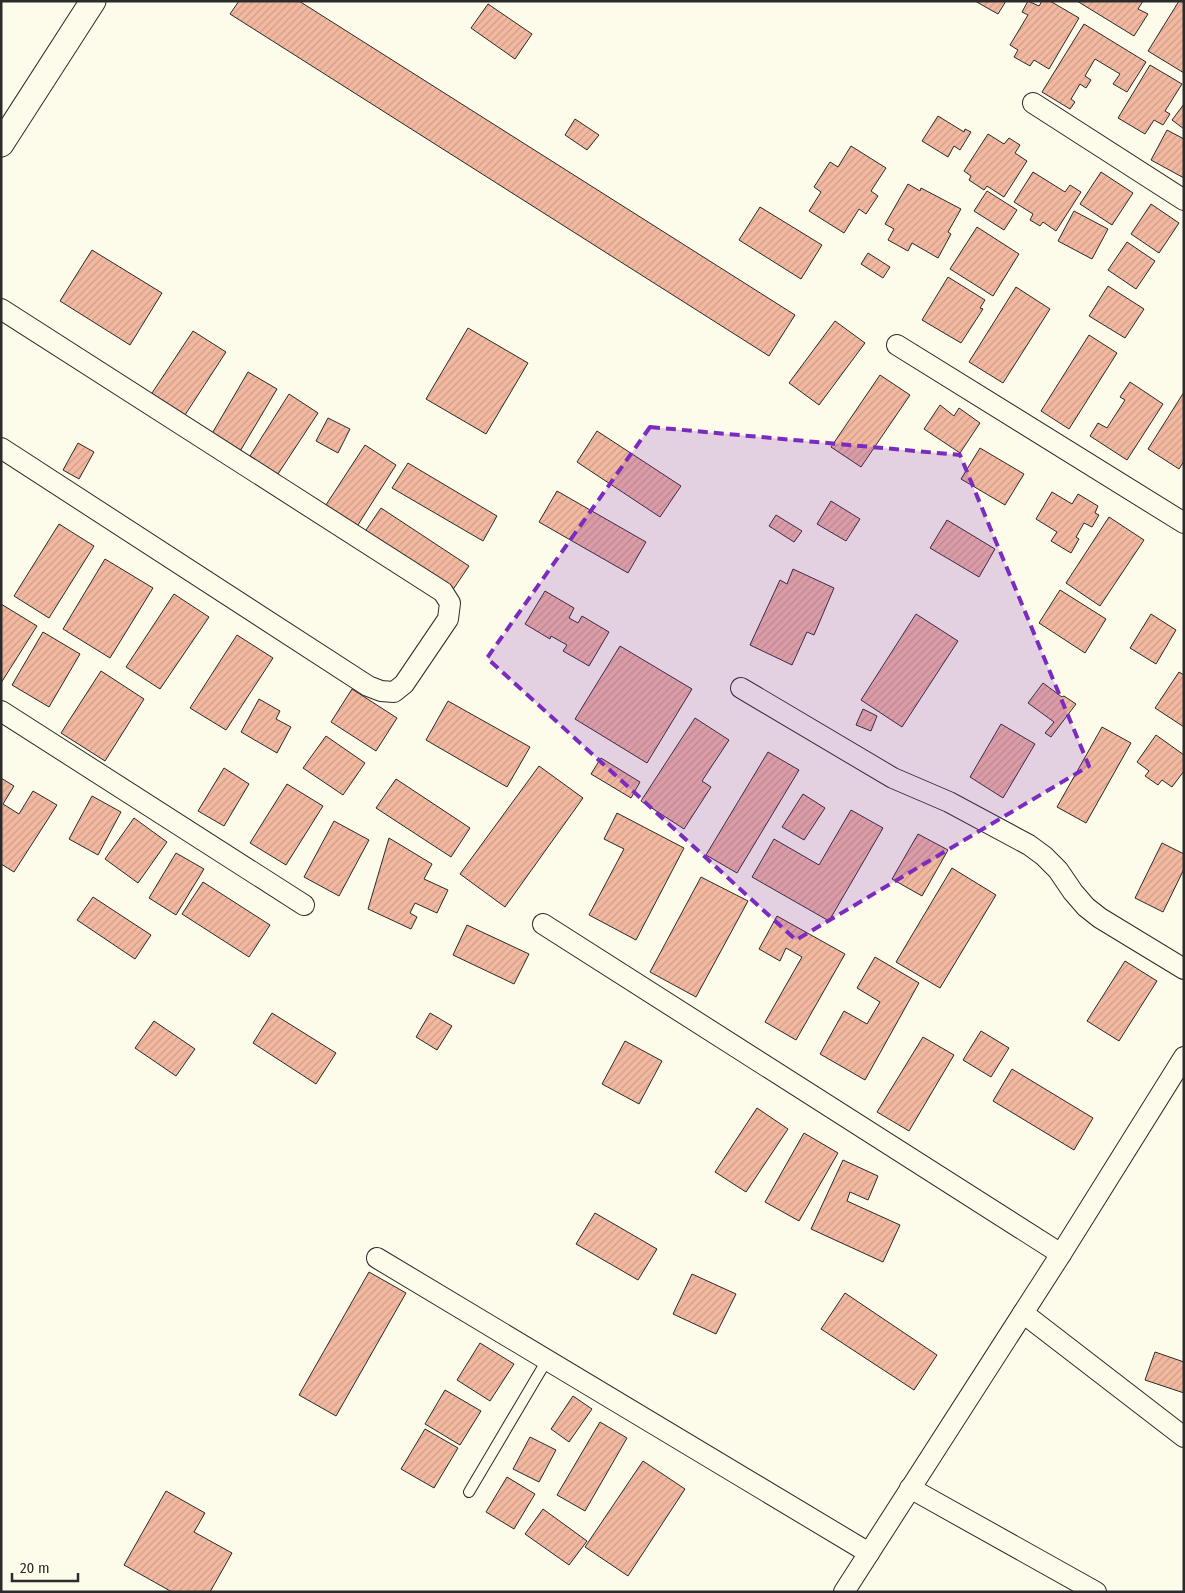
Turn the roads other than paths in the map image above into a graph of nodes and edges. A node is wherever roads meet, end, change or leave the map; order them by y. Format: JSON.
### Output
{"nodes":[{"id":1,"x":93,"y":1,"type":"edge"},
{"id":2,"x":1033,"y":103,"type":"dead end"},
{"id":3,"x":1,"y":144,"type":"edge"},
{"id":4,"x":1184,"y":200,"type":"edge"},
{"id":5,"x":1,"y":309,"type":"edge"},
{"id":6,"x":897,"y":346,"type":"dead end"},
{"id":7,"x":1,"y":448,"type":"edge"},
{"id":8,"x":1184,"y":523,"type":"edge"},
{"id":9,"x":741,"y":688,"type":"dead end"},
{"id":10,"x":1,"y":711,"type":"edge"},
{"id":11,"x":304,"y":905,"type":"dead end"},
{"id":12,"x":544,"y":924,"type":"dead end"},
{"id":13,"x":1184,"y":969,"type":"edge"},
{"id":14,"x":1184,"y":1056,"type":"edge"},
{"id":15,"x":1061,"y":1254,"type":"junction"},
{"id":16,"x":377,"y":1258,"type":"dead end"},
{"id":17,"x":1023,"y":1313,"type":"junction"},
{"id":18,"x":547,"y":1360,"type":"junction"},
{"id":19,"x":1184,"y":1437,"type":"edge"},
{"id":20,"x":910,"y":1488,"type":"junction"},
{"id":21,"x":468,"y":1492,"type":"dead end"},
{"id":22,"x":869,"y":1553,"type":"junction"},
{"id":23,"x":844,"y":1592,"type":"edge"},
{"id":24,"x":1096,"y":1592,"type":"edge"}],
"edges":[{"from":1,"to":3,"type":"street"},
{"from":2,"to":4,"type":"street"},
{"from":5,"to":7,"type":"street"},
{"from":6,"to":8,"type":"street"},
{"from":9,"to":13,"type":"street"},
{"from":10,"to":11,"type":"street"},
{"from":12,"to":15,"type":"street"},
{"from":14,"to":15,"type":"street"},
{"from":15,"to":17,"type":"street"},
{"from":16,"to":18,"type":"street"},
{"from":17,"to":19,"type":"street"},
{"from":17,"to":20,"type":"street"},
{"from":18,"to":21,"type":"lane"},
{"from":18,"to":22,"type":"street"},
{"from":20,"to":22,"type":"street"},
{"from":20,"to":24,"type":"street"},
{"from":22,"to":23,"type":"street"}]}
